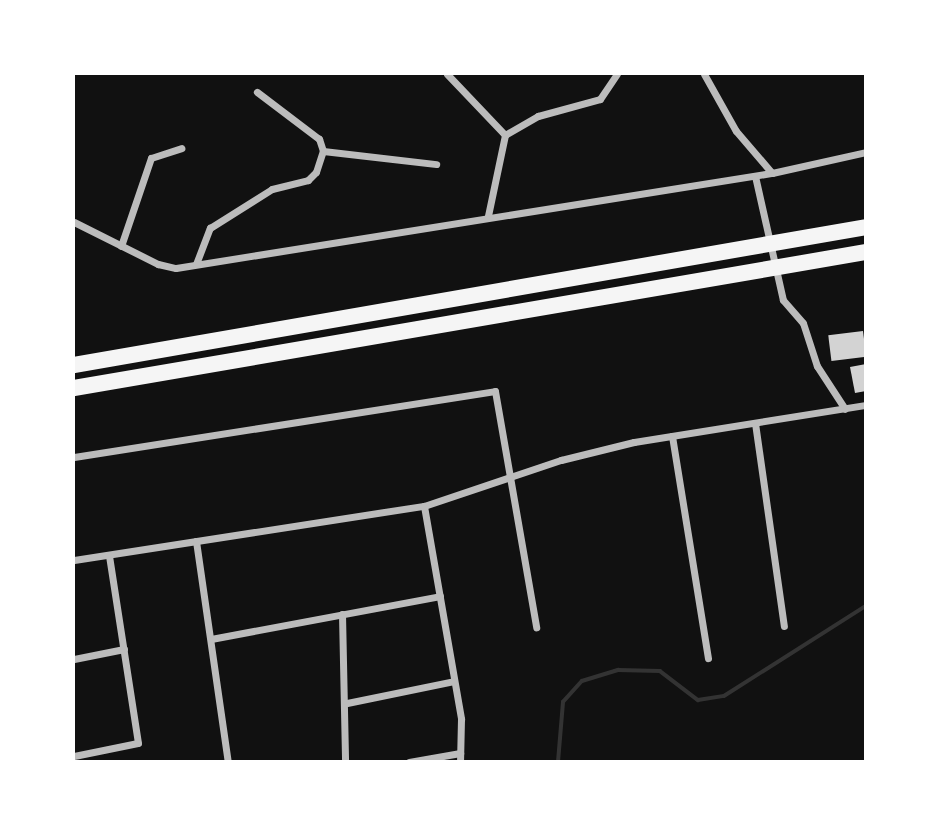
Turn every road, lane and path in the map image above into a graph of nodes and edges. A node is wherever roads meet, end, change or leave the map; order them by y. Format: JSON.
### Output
{"nodes":[{"id":1,"x":447,"y":74,"type":"edge"},
{"id":2,"x":617,"y":74,"type":"edge"},
{"id":3,"x":704,"y":74,"type":"edge"},
{"id":4,"x":257,"y":92,"type":"dead end"},
{"id":5,"x":505,"y":135,"type":"junction"},
{"id":6,"x":181,"y":148,"type":"dead end"},
{"id":7,"x":323,"y":151,"type":"junction"},
{"id":8,"x":866,"y":152,"type":"edge"},
{"id":9,"x":436,"y":164,"type":"dead end"},
{"id":10,"x":772,"y":173,"type":"junction"},
{"id":11,"x":755,"y":176,"type":"junction"},
{"id":12,"x":488,"y":216,"type":"junction"},
{"id":13,"x":74,"y":222,"type":"edge"},
{"id":14,"x":866,"y":227,"type":"edge"},
{"id":15,"x":121,"y":246,"type":"junction"},
{"id":16,"x":866,"y":252,"type":"edge"},
{"id":17,"x":196,"y":264,"type":"junction"},
{"id":18,"x":74,"y":365,"type":"edge"},
{"id":19,"x":74,"y":388,"type":"edge"},
{"id":20,"x":866,"y":405,"type":"edge"},
{"id":21,"x":845,"y":408,"type":"junction"},
{"id":22,"x":755,"y":423,"type":"junction"},
{"id":23,"x":672,"y":436,"type":"junction"},
{"id":24,"x":74,"y":457,"type":"edge"},
{"id":25,"x":510,"y":479,"type":"junction"},
{"id":26,"x":424,"y":506,"type":"junction"},
{"id":27,"x":196,"y":541,"type":"junction"},
{"id":28,"x":109,"y":555,"type":"junction"},
{"id":29,"x":74,"y":560,"type":"edge"},
{"id":30,"x":440,"y":596,"type":"junction"},
{"id":31,"x":342,"y":614,"type":"junction"},
{"id":32,"x":536,"y":626,"type":"dead end"},
{"id":33,"x":783,"y":626,"type":"dead end"},
{"id":34,"x":211,"y":639,"type":"junction"},
{"id":35,"x":124,"y":649,"type":"junction"},
{"id":36,"x":708,"y":658,"type":"dead end"},
{"id":37,"x":74,"y":659,"type":"edge"},
{"id":38,"x":454,"y":681,"type":"junction"},
{"id":39,"x":347,"y":703,"type":"junction"},
{"id":40,"x":74,"y":755,"type":"edge"},
{"id":41,"x":460,"y":757,"type":"edge"},
{"id":42,"x":228,"y":761,"type":"edge"},
{"id":43,"x":345,"y":761,"type":"edge"},
{"id":44,"x":409,"y":761,"type":"edge"}],
"edges":[{"from":1,"to":5,"type":"street"},
{"from":2,"to":5,"type":"street"},
{"from":3,"to":10,"type":"street"},
{"from":4,"to":7,"type":"street"},
{"from":5,"to":12,"type":"street"},
{"from":6,"to":15,"type":"street"},
{"from":7,"to":9,"type":"street"},
{"from":7,"to":17,"type":"street"},
{"from":8,"to":10,"type":"street"},
{"from":10,"to":11,"type":"street"},
{"from":11,"to":12,"type":"street"},
{"from":11,"to":21,"type":"street"},
{"from":12,"to":17,"type":"street"},
{"from":13,"to":15,"type":"street"},
{"from":14,"to":18,"type":"highway"},
{"from":15,"to":17,"type":"street"},
{"from":16,"to":19,"type":"highway"},
{"from":20,"to":21,"type":"street"},
{"from":21,"to":22,"type":"street"},
{"from":22,"to":23,"type":"street"},
{"from":22,"to":33,"type":"street"},
{"from":23,"to":25,"type":"street"},
{"from":23,"to":36,"type":"street"},
{"from":24,"to":25,"type":"street"},
{"from":25,"to":26,"type":"street"},
{"from":25,"to":32,"type":"street"},
{"from":26,"to":27,"type":"street"},
{"from":26,"to":30,"type":"street"},
{"from":27,"to":28,"type":"street"},
{"from":27,"to":34,"type":"street"},
{"from":28,"to":29,"type":"street"},
{"from":28,"to":35,"type":"street"},
{"from":30,"to":31,"type":"street"},
{"from":30,"to":38,"type":"street"},
{"from":31,"to":34,"type":"street"},
{"from":31,"to":39,"type":"street"},
{"from":34,"to":42,"type":"street"},
{"from":35,"to":37,"type":"street"},
{"from":35,"to":40,"type":"street"},
{"from":38,"to":39,"type":"street"},
{"from":38,"to":41,"type":"street"},
{"from":39,"to":43,"type":"street"},
{"from":41,"to":44,"type":"street"}]}
